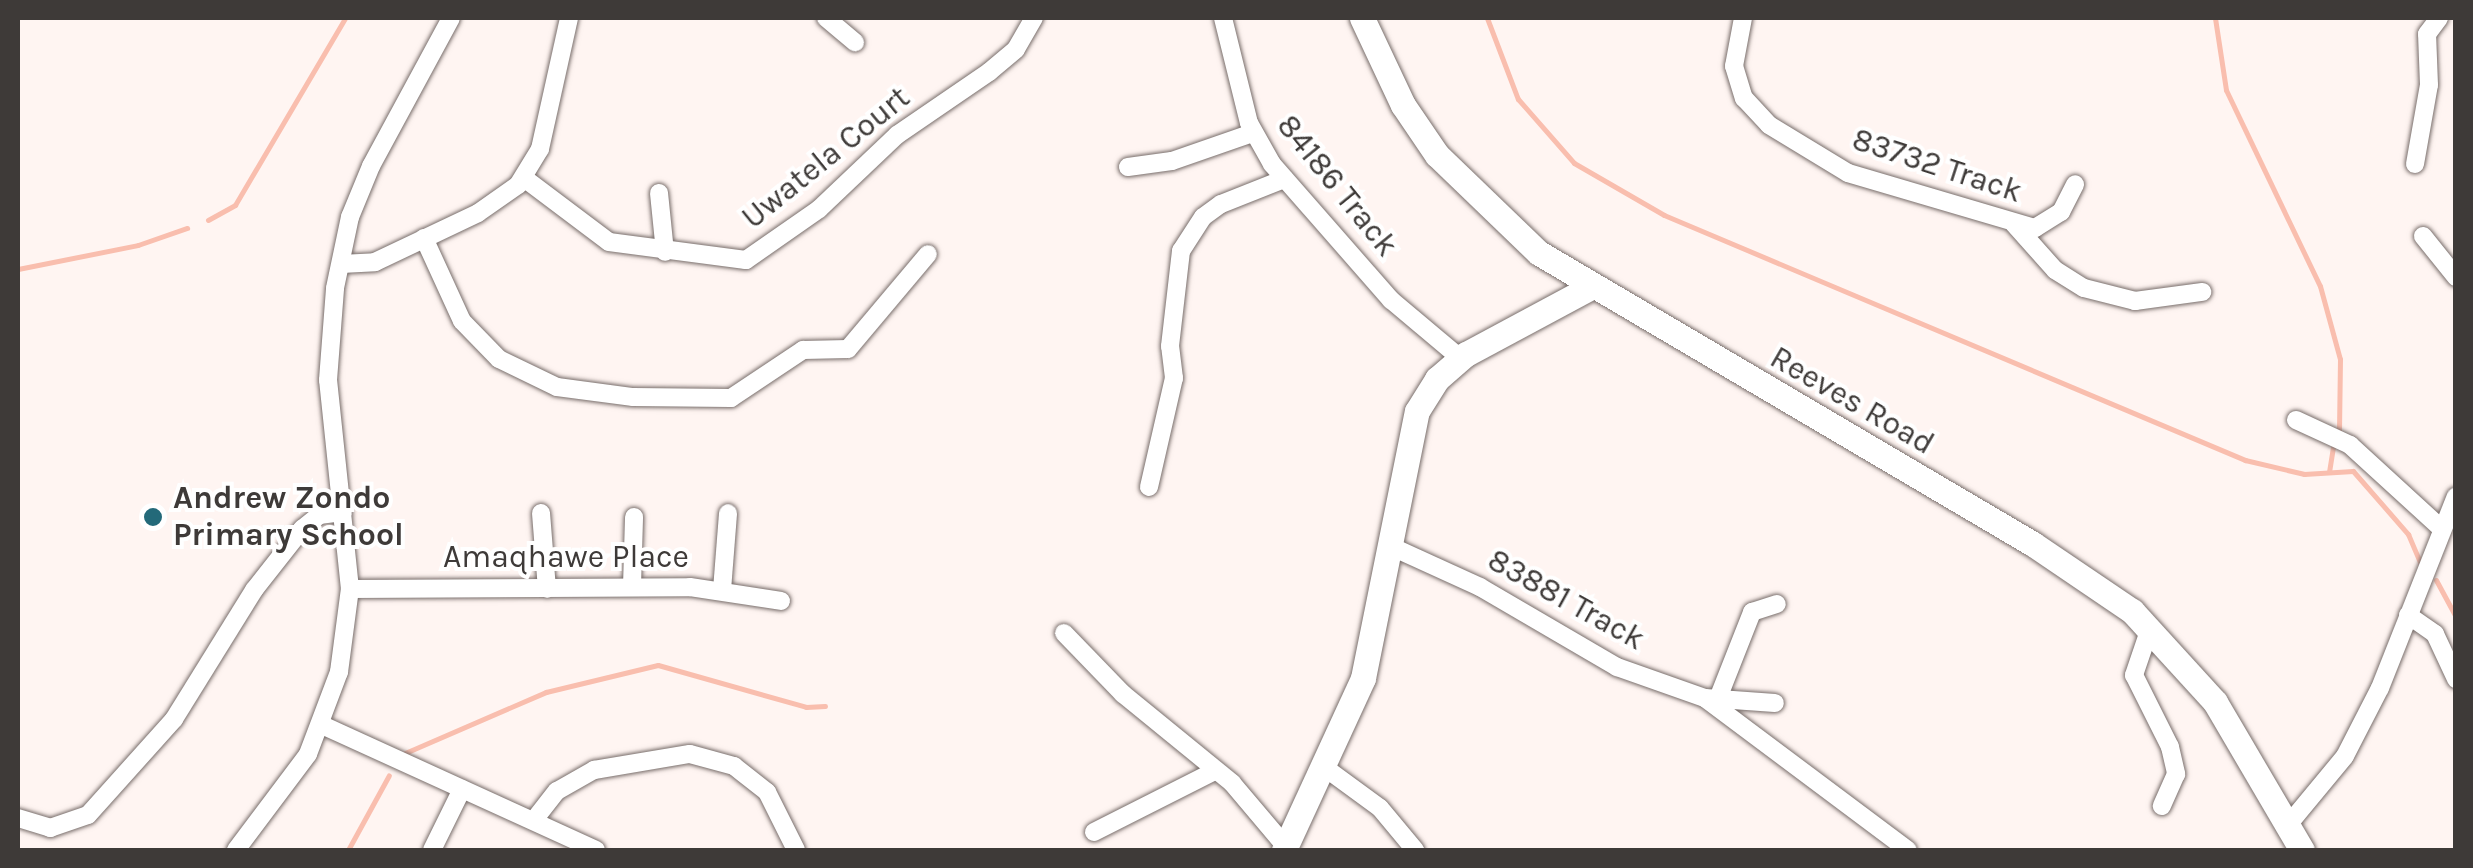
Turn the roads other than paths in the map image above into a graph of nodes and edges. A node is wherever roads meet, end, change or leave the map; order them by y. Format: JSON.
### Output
{"nodes":[{"id":1,"x":452,"y":18,"type":"edge"},
{"id":2,"x":569,"y":18,"type":"edge"},
{"id":3,"x":826,"y":18,"type":"edge"},
{"id":4,"x":1034,"y":18,"type":"edge"},
{"id":5,"x":1223,"y":18,"type":"edge"},
{"id":6,"x":1362,"y":18,"type":"edge"},
{"id":7,"x":1742,"y":18,"type":"edge"},
{"id":8,"x":2439,"y":18,"type":"edge"},
{"id":9,"x":856,"y":42,"type":"dead end"},
{"id":10,"x":1253,"y":133,"type":"junction"},
{"id":11,"x":2415,"y":164,"type":"dead end"},
{"id":12,"x":1128,"y":167,"type":"dead end"},
{"id":13,"x":524,"y":178,"type":"junction"},
{"id":14,"x":1284,"y":178,"type":"junction"},
{"id":15,"x":2074,"y":184,"type":"dead end"},
{"id":16,"x":659,"y":193,"type":"dead end"},
{"id":17,"x":2014,"y":224,"type":"junction"},
{"id":18,"x":2422,"y":236,"type":"dead end"},
{"id":19,"x":424,"y":238,"type":"junction"},
{"id":20,"x":665,"y":252,"type":"junction"},
{"id":21,"x":928,"y":254,"type":"dead end"},
{"id":22,"x":340,"y":264,"type":"junction"},
{"id":23,"x":2456,"y":277,"type":"edge"},
{"id":24,"x":1592,"y":287,"type":"junction"},
{"id":25,"x":2202,"y":292,"type":"dead end"},
{"id":26,"x":1460,"y":358,"type":"junction"},
{"id":27,"x":2296,"y":420,"type":"dead end"},
{"id":28,"x":1149,"y":487,"type":"dead end"},
{"id":29,"x":2456,"y":496,"type":"edge"},
{"id":30,"x":343,"y":512,"type":"junction"},
{"id":31,"x":728,"y":512,"type":"dead end"},
{"id":32,"x":541,"y":513,"type":"dead end"},
{"id":33,"x":634,"y":518,"type":"dead end"},
{"id":34,"x":2442,"y":529,"type":"junction"},
{"id":35,"x":1390,"y":546,"type":"junction"},
{"id":36,"x":632,"y":586,"type":"junction"},
{"id":37,"x":548,"y":589,"type":"junction"},
{"id":38,"x":350,"y":590,"type":"junction"},
{"id":39,"x":722,"y":590,"type":"junction"},
{"id":40,"x":781,"y":601,"type":"dead end"},
{"id":41,"x":1777,"y":604,"type":"dead end"},
{"id":42,"x":2408,"y":614,"type":"junction"},
{"id":43,"x":2150,"y":628,"type":"junction"},
{"id":44,"x":1064,"y":632,"type":"dead end"},
{"id":45,"x":2456,"y":679,"type":"edge"},
{"id":46,"x":1711,"y":700,"type":"junction"},
{"id":47,"x":1776,"y":703,"type":"dead end"},
{"id":48,"x":322,"y":725,"type":"junction"},
{"id":49,"x":1324,"y":768,"type":"junction"},
{"id":50,"x":1213,"y":772,"type":"junction"},
{"id":51,"x":462,"y":789,"type":"junction"},
{"id":52,"x":2162,"y":806,"type":"dead end"},
{"id":53,"x":18,"y":818,"type":"edge"},
{"id":54,"x":534,"y":820,"type":"junction"},
{"id":55,"x":2288,"y":825,"type":"junction"},
{"id":56,"x":1094,"y":832,"type":"dead end"},
{"id":57,"x":564,"y":843,"type":"edge"},
{"id":58,"x":1285,"y":849,"type":"edge"},
{"id":59,"x":236,"y":850,"type":"edge"},
{"id":60,"x":432,"y":850,"type":"edge"},
{"id":61,"x":596,"y":850,"type":"edge"},
{"id":62,"x":796,"y":850,"type":"edge"},
{"id":63,"x":1415,"y":850,"type":"edge"},
{"id":64,"x":1908,"y":850,"type":"edge"},
{"id":65,"x":2302,"y":850,"type":"edge"}],
"edges":[{"from":1,"to":22,"type":"street"},
{"from":2,"to":13,"type":"street"},
{"from":3,"to":9,"type":"street"},
{"from":4,"to":20,"type":"street","name":"Uwatela Court"},
{"from":5,"to":10,"type":"street","name":"84186 Track"},
{"from":6,"to":24,"type":"street","name":"Reeves Road"},
{"from":7,"to":17,"type":"street","name":"83732 Track"},
{"from":8,"to":11,"type":"street"},
{"from":10,"to":12,"type":"street"},
{"from":10,"to":14,"type":"street","name":"84186 Track"},
{"from":13,"to":19,"type":"street"},
{"from":13,"to":20,"type":"street","name":"Uwatela Court"},
{"from":14,"to":26,"type":"street","name":"84186 Track"},
{"from":14,"to":28,"type":"street"},
{"from":15,"to":17,"type":"street","name":"83732 Track"},
{"from":16,"to":20,"type":"street"},
{"from":17,"to":25,"type":"street"},
{"from":18,"to":23,"type":"street"},
{"from":19,"to":21,"type":"street"},
{"from":19,"to":22,"type":"street"},
{"from":22,"to":30,"type":"street"},
{"from":24,"to":26,"type":"street"},
{"from":24,"to":43,"type":"street","name":"Reeves Road"},
{"from":26,"to":35,"type":"street"},
{"from":27,"to":34,"type":"street"},
{"from":29,"to":34,"type":"street"},
{"from":30,"to":38,"type":"street"},
{"from":30,"to":53,"type":"street"},
{"from":31,"to":39,"type":"street"},
{"from":32,"to":37,"type":"street"},
{"from":33,"to":36,"type":"street"},
{"from":34,"to":42,"type":"street"},
{"from":35,"to":46,"type":"street","name":"83881 Track"},
{"from":35,"to":49,"type":"street"},
{"from":36,"to":37,"type":"street","name":"Amaqhawe Place"},
{"from":36,"to":39,"type":"street","name":"Amaqhawe Place"},
{"from":37,"to":38,"type":"street","name":"Amaqhawe Place"},
{"from":38,"to":48,"type":"street"},
{"from":39,"to":40,"type":"street","name":"Amaqhawe Place"},
{"from":41,"to":46,"type":"street"},
{"from":42,"to":45,"type":"street"},
{"from":42,"to":55,"type":"street"},
{"from":43,"to":52,"type":"street"},
{"from":43,"to":55,"type":"street","name":"Reeves Road"},
{"from":44,"to":50,"type":"street"},
{"from":46,"to":47,"type":"street","name":"83881 Track"},
{"from":46,"to":64,"type":"street"},
{"from":48,"to":51,"type":"street"},
{"from":48,"to":59,"type":"street"},
{"from":49,"to":58,"type":"street"},
{"from":49,"to":63,"type":"street"},
{"from":50,"to":56,"type":"street"},
{"from":50,"to":58,"type":"street"},
{"from":51,"to":54,"type":"street"},
{"from":51,"to":60,"type":"street"},
{"from":54,"to":57,"type":"street"},
{"from":54,"to":62,"type":"street"},
{"from":55,"to":65,"type":"street","name":"Reeves Road"},
{"from":57,"to":61,"type":"street"}]}
